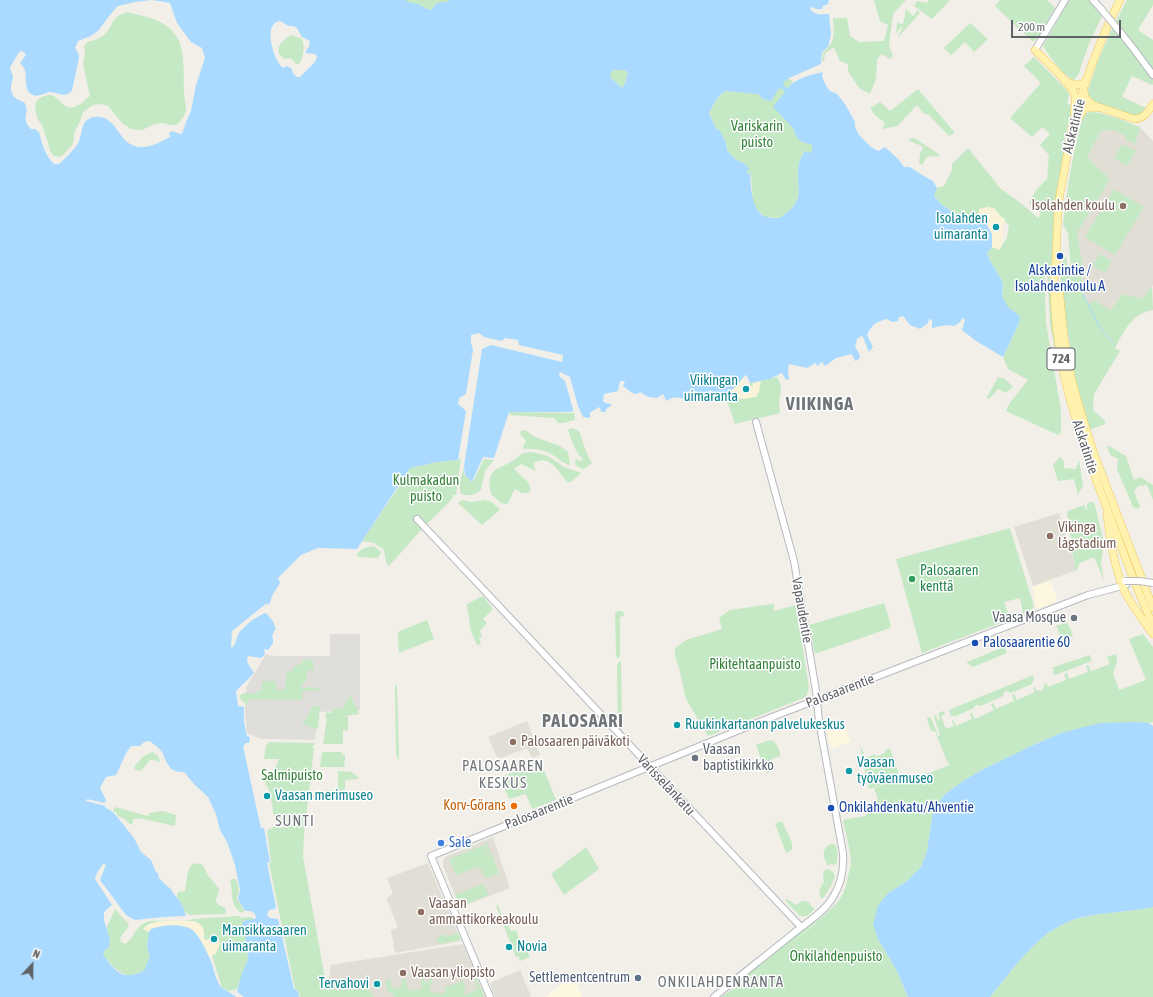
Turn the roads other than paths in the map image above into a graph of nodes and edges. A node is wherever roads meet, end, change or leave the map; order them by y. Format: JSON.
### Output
{"nodes":[{"id":1,"x":1065,"y":0,"type":"edge"},
{"id":2,"x":1094,"y":0,"type":"edge"},
{"id":3,"x":1120,"y":0,"type":"edge"},
{"id":4,"x":1035,"y":50,"type":"joint"},
{"id":5,"x":1153,"y":75,"type":"edge"},
{"id":6,"x":1088,"y":77,"type":"junction"},
{"id":7,"x":1065,"y":81,"type":"junction"},
{"id":8,"x":1084,"y":89,"type":"junction"},
{"id":9,"x":1153,"y":104,"type":"edge"},
{"id":10,"x":1101,"y":108,"type":"junction"},
{"id":11,"x":1068,"y":148,"type":"junction"},
{"id":12,"x":1066,"y":162,"type":"junction"},
{"id":13,"x":1056,"y":259,"type":"junction"},
{"id":14,"x":756,"y":422,"type":"dead end"},
{"id":15,"x":1105,"y":502,"type":"junction"},
{"id":16,"x":417,"y":520,"type":"dead end"},
{"id":17,"x":1153,"y":583,"type":"edge"},
{"id":18,"x":1122,"y":584,"type":"junction"},
{"id":19,"x":1153,"y":586,"type":"edge"},
{"id":20,"x":1153,"y":608,"type":"edge"},
{"id":21,"x":1153,"y":625,"type":"edge"},
{"id":22,"x":1153,"y":634,"type":"edge"},
{"id":23,"x":817,"y":700,"type":"junction"},
{"id":24,"x":650,"y":767,"type":"junction"},
{"id":25,"x":800,"y":927,"type":"junction"},
{"id":26,"x":490,"y":997,"type":"edge"},
{"id":27,"x":714,"y":997,"type":"edge"}],
"edges":[{"from":1,"to":4,"type":"main road"},
{"from":2,"to":5,"type":"main road","bridge":true},
{"from":3,"to":6,"type":"main road","name":"Alskatintie","number":"724"},
{"from":4,"to":7,"type":"main road"},
{"from":6,"to":7,"type":"main road"},
{"from":6,"to":8,"type":"main road","name":"Alskatintie","number":"724"},
{"from":7,"to":11,"type":"main road"},
{"from":8,"to":10,"type":"main road"},
{"from":8,"to":11,"type":"main road","name":"Alskatintie","number":"724"},
{"from":9,"to":10,"type":"main road"},
{"from":10,"to":12,"type":"main road"},
{"from":11,"to":12,"type":"main road","name":"Alskatintie","number":"724"},
{"from":12,"to":13,"type":"main road","name":"Alskatintie","number":"724"},
{"from":13,"to":15,"type":"main road","name":"Alskatintie","number":"724"},
{"from":13,"to":20,"type":"main road","name":"Alskatintie","number":"724"},
{"from":14,"to":23,"type":"main road","name":"Vapaudentie"},
{"from":15,"to":18,"type":"main road"},
{"from":15,"to":21,"type":"main road","name":"Alskatintie","number":"724"},
{"from":16,"to":24,"type":"main road","name":"Varisselänkatu"},
{"from":17,"to":18,"type":"main road","name":"Palosaarentie","bridge":true},
{"from":18,"to":19,"type":"main road","name":"Palosaarentie"},
{"from":18,"to":22,"type":"main road"},
{"from":18,"to":23,"type":"main road","name":"Palosaarentie"},
{"from":23,"to":24,"type":"main road","name":"Palosaarentie"},
{"from":23,"to":25,"type":"main road","name":"Vapaudentie"},
{"from":24,"to":25,"type":"main road","name":"Varisselänkatu"},
{"from":24,"to":26,"type":"main road","name":"Palosaarentie"},
{"from":25,"to":27,"type":"main road","name":"Vapaudentie"}]}
